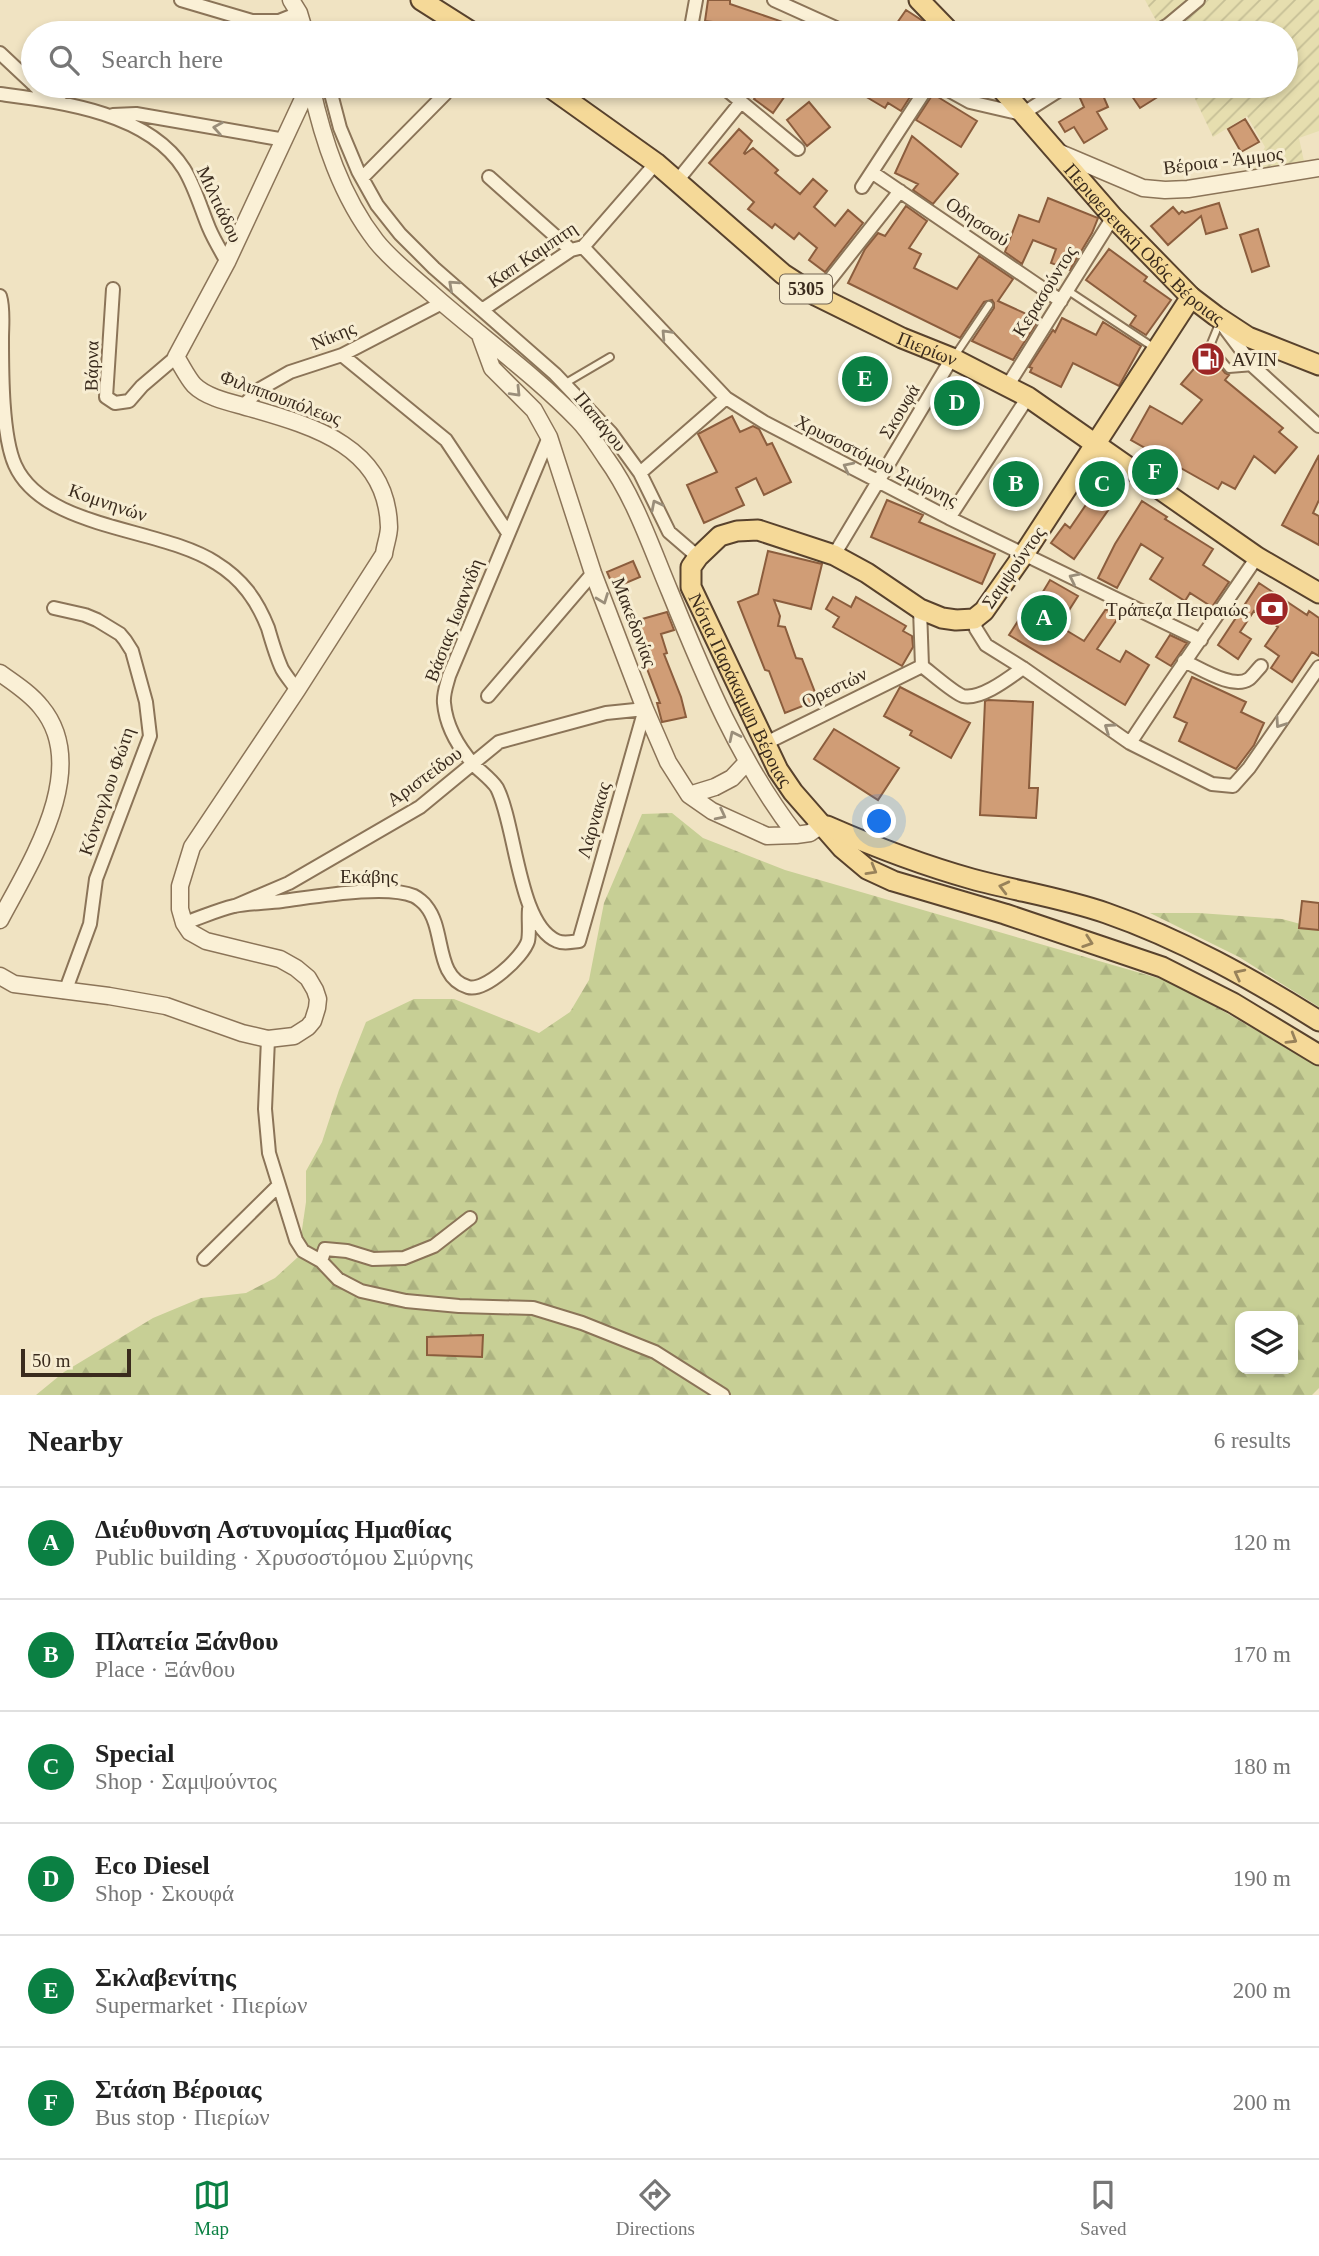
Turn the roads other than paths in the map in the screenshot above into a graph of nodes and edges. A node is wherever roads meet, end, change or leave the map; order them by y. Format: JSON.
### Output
{"nodes":[{"id":1,"x":181,"y":0,"type":"edge"},
{"id":2,"x":421,"y":0,"type":"edge"},
{"id":3,"x":696,"y":0,"type":"edge"},
{"id":4,"x":774,"y":0,"type":"edge"},
{"id":5,"x":919,"y":0,"type":"edge"},
{"id":6,"x":1198,"y":0,"type":"edge"},
{"id":7,"x":295,"y":6,"type":"edge"},
{"id":8,"x":279,"y":21,"type":"joint"},
{"id":9,"x":454,"y":21,"type":"edge"},
{"id":10,"x":692,"y":21,"type":"edge"},
{"id":11,"x":820,"y":21,"type":"edge"},
{"id":12,"x":939,"y":21,"type":"edge"},
{"id":13,"x":1173,"y":21,"type":"edge"},
{"id":14,"x":0,"y":53,"type":"edge"},
{"id":15,"x":21,"y":73,"type":"edge"},
{"id":16,"x":0,"y":94,"type":"edge"},
{"id":17,"x":21,"y":97,"type":"edge"},
{"id":18,"x":30,"y":98,"type":"edge"},
{"id":19,"x":49,"y":98,"type":"edge"},
{"id":20,"x":56,"y":98,"type":"edge"},
{"id":21,"x":304,"y":98,"type":"edge"},
{"id":22,"x":313,"y":98,"type":"edge"},
{"id":23,"x":332,"y":98,"type":"edge"},
{"id":24,"x":441,"y":98,"type":"edge"},
{"id":25,"x":565,"y":98,"type":"edge"},
{"id":26,"x":736,"y":98,"type":"edge"},
{"id":27,"x":920,"y":98,"type":"edge"},
{"id":28,"x":963,"y":98,"type":"edge"},
{"id":29,"x":1009,"y":98,"type":"edge"},
{"id":30,"x":1047,"y":98,"type":"edge"},
{"id":31,"x":52,"y":101,"type":"junction"},
{"id":32,"x":741,"y":102,"type":"junction"},
{"id":33,"x":1022,"y":114,"type":"junction"},
{"id":34,"x":110,"y":115,"type":"junction"},
{"id":35,"x":285,"y":140,"type":"junction"},
{"id":36,"x":798,"y":149,"type":"dead end"},
{"id":37,"x":1055,"y":150,"type":"junction"},
{"id":38,"x":656,"y":163,"type":"junction"},
{"id":39,"x":1319,"y":168,"type":"edge"},
{"id":40,"x":873,"y":173,"type":"junction"},
{"id":41,"x":489,"y":177,"type":"dead end"},
{"id":42,"x":362,"y":178,"type":"junction"},
{"id":43,"x":677,"y":181,"type":"junction"},
{"id":44,"x":862,"y":187,"type":"dead end"},
{"id":45,"x":900,"y":191,"type":"junction"},
{"id":46,"x":1113,"y":217,"type":"junction"},
{"id":47,"x":578,"y":248,"type":"junction"},
{"id":48,"x":227,"y":262,"type":"junction"},
{"id":49,"x":113,"y":289,"type":"dead end"},
{"id":50,"x":1064,"y":295,"type":"junction"},
{"id":51,"x":0,"y":296,"type":"edge"},
{"id":52,"x":817,"y":296,"type":"junction"},
{"id":53,"x":1191,"y":297,"type":"junction"},
{"id":54,"x":442,"y":303,"type":"junction"},
{"id":55,"x":989,"y":305,"type":"dead end"},
{"id":56,"x":482,"y":310,"type":"junction"},
{"id":57,"x":1218,"y":319,"type":"junction"},
{"id":58,"x":480,"y":336,"type":"junction"},
{"id":59,"x":1157,"y":349,"type":"junction"},
{"id":60,"x":342,"y":355,"type":"junction"},
{"id":61,"x":176,"y":357,"type":"junction"},
{"id":62,"x":610,"y":357,"type":"dead end"},
{"id":63,"x":953,"y":358,"type":"junction"},
{"id":64,"x":1319,"y":365,"type":"edge"},
{"id":65,"x":1254,"y":367,"type":"junction"},
{"id":66,"x":564,"y":383,"type":"junction"},
{"id":67,"x":1008,"y":385,"type":"junction"},
{"id":68,"x":1028,"y":397,"type":"junction"},
{"id":69,"x":726,"y":398,"type":"junction"},
{"id":70,"x":243,"y":406,"type":"junction"},
{"id":71,"x":1319,"y":426,"type":"edge"},
{"id":72,"x":549,"y":437,"type":"junction"},
{"id":73,"x":1097,"y":443,"type":"junction"},
{"id":74,"x":640,"y":474,"type":"junction"},
{"id":75,"x":879,"y":483,"type":"junction"},
{"id":76,"x":948,"y":518,"type":"junction"},
{"id":77,"x":508,"y":533,"type":"junction"},
{"id":78,"x":1024,"y":554,"type":"junction"},
{"id":79,"x":834,"y":555,"type":"junction"},
{"id":80,"x":698,"y":557,"type":"junction"},
{"id":81,"x":1257,"y":557,"type":"junction"},
{"id":82,"x":593,"y":573,"type":"junction"},
{"id":83,"x":1319,"y":593,"type":"edge"},
{"id":84,"x":54,"y":608,"type":"dead end"},
{"id":85,"x":920,"y":609,"type":"junction"},
{"id":86,"x":974,"y":620,"type":"junction"},
{"id":87,"x":1201,"y":640,"type":"junction"},
{"id":88,"x":1184,"y":661,"type":"junction"},
{"id":89,"x":922,"y":666,"type":"junction"},
{"id":90,"x":1261,"y":666,"type":"dead end"},
{"id":91,"x":1319,"y":667,"type":"edge"},
{"id":92,"x":1023,"y":668,"type":"junction"},
{"id":93,"x":0,"y":673,"type":"edge"},
{"id":94,"x":297,"y":690,"type":"junction"},
{"id":95,"x":488,"y":696,"type":"dead end"},
{"id":96,"x":645,"y":709,"type":"junction"},
{"id":97,"x":1130,"y":743,"type":"junction"},
{"id":98,"x":764,"y":744,"type":"junction"},
{"id":99,"x":747,"y":762,"type":"junction"},
{"id":100,"x":473,"y":764,"type":"junction"},
{"id":101,"x":689,"y":795,"type":"junction"},
{"id":102,"x":823,"y":824,"type":"junction"},
{"id":103,"x":796,"y":835,"type":"junction"},
{"id":104,"x":235,"y":906,"type":"junction"},
{"id":105,"x":529,"y":906,"type":"junction"},
{"id":106,"x":0,"y":920,"type":"edge"},
{"id":107,"x":184,"y":923,"type":"junction"},
{"id":108,"x":579,"y":941,"type":"joint"},
{"id":109,"x":0,"y":976,"type":"edge"},
{"id":110,"x":65,"y":992,"type":"junction"},
{"id":111,"x":1319,"y":1021,"type":"edge"},
{"id":112,"x":268,"y":1039,"type":"junction"},
{"id":113,"x":1319,"y":1055,"type":"edge"},
{"id":114,"x":278,"y":1186,"type":"junction"},
{"id":115,"x":470,"y":1218,"type":"dead end"},
{"id":116,"x":205,"y":1259,"type":"dead end"},
{"id":117,"x":321,"y":1261,"type":"junction"},
{"id":118,"x":723,"y":1395,"type":"edge"}],
"edges":[{"from":1,"to":8,"type":"street"},
{"from":2,"to":9,"type":"main road"},
{"from":3,"to":10,"type":"street"},
{"from":4,"to":11,"type":"street"},
{"from":5,"to":12,"type":"main road"},
{"from":6,"to":13,"type":"street"},
{"from":7,"to":8,"type":"street"},
{"from":14,"to":15,"type":"street"},
{"from":16,"to":17,"type":"street","name":"Μιλτιάδου"},
{"from":18,"to":31,"type":"street","name":"Μιλτιάδου"},
{"from":19,"to":31,"type":"street"},
{"from":20,"to":31,"type":"street"},
{"from":21,"to":35,"type":"street"},
{"from":22,"to":54,"type":"street","name":"Παπάγου"},
{"from":23,"to":42,"type":"street","name":"Παπάγου"},
{"from":24,"to":42,"type":"street"},
{"from":25,"to":38,"type":"main road","name":"Πιερίων","number":"5305"},
{"from":26,"to":32,"type":"street"},
{"from":27,"to":40,"type":"street"},
{"from":28,"to":33,"type":"street"},
{"from":29,"to":33,"type":"main road","name":"Περιφερειακή Οδός Βέροιας"},
{"from":30,"to":33,"type":"street"},
{"from":31,"to":34,"type":"street","name":"Μιλτιάδου"},
{"from":32,"to":36,"type":"street"},
{"from":32,"to":43,"type":"street"},
{"from":33,"to":37,"type":"main road","name":"Περιφερειακή Οδός Βέροιας"},
{"from":35,"to":34,"type":"street","name":"Μιλτιάδου","one_way":true},
{"from":34,"to":48,"type":"street","name":"Μιλτιάδου"},
{"from":35,"to":48,"type":"street"},
{"from":37,"to":39,"type":"street","name":"Βέροια - Άμμος"},
{"from":37,"to":46,"type":"main road","name":"Περιφερειακή Οδός Βέροιας"},
{"from":38,"to":43,"type":"main road","name":"Πιερίων","number":"5305"},
{"from":38,"to":47,"type":"street","name":"Καπ Καμπιτη"},
{"from":40,"to":44,"type":"street"},
{"from":40,"to":45,"type":"street","name":"Οδησσού"},
{"from":41,"to":47,"type":"street","name":"Χρυσοστόμου Σμύρνης"},
{"from":56,"to":42,"type":"street","name":"Παπάγου","one_way":true},
{"from":43,"to":52,"type":"main road","name":"Πιερίων","number":"5305"},
{"from":45,"to":50,"type":"street","name":"Οδησσού"},
{"from":45,"to":52,"type":"street"},
{"from":46,"to":50,"type":"street","name":"Κερασούντος"},
{"from":46,"to":53,"type":"main road","name":"Περιφερειακή Οδός Βέροιας"},
{"from":47,"to":56,"type":"street","name":"Καπ Καμπιτη"},
{"from":69,"to":47,"type":"street","name":"Χρυσοστόμου Σμύρνης","one_way":true},
{"from":48,"to":61,"type":"street"},
{"from":49,"to":61,"type":"street","name":"Βάρνα"},
{"from":50,"to":59,"type":"lane"},
{"from":50,"to":67,"type":"street","name":"Κερασούντος"},
{"from":51,"to":94,"type":"street","name":"Κομνηνών"},
{"from":52,"to":63,"type":"main road","name":"Πιερίων","number":"5305"},
{"from":53,"to":57,"type":"main road","name":"Περιφερειακή Οδός Βέροιας"},
{"from":53,"to":59,"type":"main road"},
{"from":54,"to":58,"type":"street","name":"Παπάγου"},
{"from":54,"to":60,"type":"street","name":"Νίκης"},
{"from":55,"to":63,"type":"lane"},
{"from":56,"to":66,"type":"street","name":"Παπάγου"},
{"from":57,"to":64,"type":"main road","name":"Περιφερειακή Οδός Βέροιας"},
{"from":57,"to":65,"type":"street"},
{"from":57,"to":65,"type":"lane"},
{"from":58,"to":72,"type":"street","name":"Μακεδονίας","one_way":true},
{"from":99,"to":58,"type":"street","name":"Παπάγου","one_way":true},
{"from":59,"to":73,"type":"main road"},
{"from":60,"to":70,"type":"street","name":"Νίκης"},
{"from":60,"to":77,"type":"street"},
{"from":61,"to":70,"type":"street","name":"Φιλιππουπόλεως"},
{"from":62,"to":66,"type":"lane"},
{"from":63,"to":67,"type":"main road","name":"Πιερίων","number":"5305"},
{"from":63,"to":75,"type":"street","name":"Σκουφά"},
{"from":65,"to":71,"type":"street"},
{"from":66,"to":74,"type":"street","name":"Παπάγου"},
{"from":67,"to":68,"type":"main road","name":"Πιερίων","number":"5305"},
{"from":68,"to":73,"type":"main road","name":"Πιερίων","number":"5305"},
{"from":68,"to":76,"type":"street"},
{"from":69,"to":74,"type":"street"},
{"from":75,"to":69,"type":"street","name":"Χρυσοστόμου Σμύρνης","one_way":true},
{"from":70,"to":94,"type":"street","name":"Φιλιππουπόλεως"},
{"from":72,"to":77,"type":"street","name":"Βάσιας Ιωαννίδη"},
{"from":72,"to":82,"type":"street","name":"Μακεδονίας"},
{"from":73,"to":78,"type":"main road","name":"Σαμψούντος"},
{"from":73,"to":81,"type":"main road","name":"Πιερίων","number":"5305"},
{"from":80,"to":74,"type":"street","name":"Παπάγου","one_way":true},
{"from":75,"to":76,"type":"street","name":"Χρυσοστόμου Σμύρνης"},
{"from":75,"to":79,"type":"street","name":"Σκουφά"},
{"from":76,"to":78,"type":"street","name":"Χρυσοστόμου Σμύρνης"},
{"from":77,"to":100,"type":"street","name":"Βάσιας Ιωαννίδη"},
{"from":78,"to":86,"type":"main road","name":"Σαμψούντος"},
{"from":87,"to":78,"type":"street","name":"Χρυσοστόμου Σμύρνης","one_way":true},
{"from":79,"to":80,"type":"main road"},
{"from":79,"to":85,"type":"main road"},
{"from":80,"to":98,"type":"main road","name":"Νότια Παράκαμψη Βέροιας"},
{"from":81,"to":83,"type":"main road","name":"Πιερίων","number":"5305"},
{"from":81,"to":87,"type":"street"},
{"from":82,"to":95,"type":"street"},
{"from":82,"to":96,"type":"street","name":"Μακεδονίας","one_way":true},
{"from":84,"to":110,"type":"street","name":"Κόντογλου Φώτη"},
{"from":85,"to":86,"type":"main road"},
{"from":85,"to":89,"type":"street"},
{"from":86,"to":92,"type":"street"},
{"from":87,"to":88,"type":"street"},
{"from":88,"to":90,"type":"street"},
{"from":88,"to":97,"type":"street"},
{"from":89,"to":92,"type":"street"},
{"from":89,"to":98,"type":"street","name":"Ορεστών"},
{"from":91,"to":97,"type":"street","one_way":true},
{"from":97,"to":92,"type":"street","one_way":true},
{"from":93,"to":106,"type":"street"},
{"from":94,"to":107,"type":"street","name":"Φιλιππουπόλεως"},
{"from":96,"to":100,"type":"street","name":"Αριστείδου"},
{"from":96,"to":101,"type":"street","name":"Μακεδονίας"},
{"from":96,"to":108,"type":"street","name":"Λάρνακας"},
{"from":98,"to":102,"type":"main road","name":"Νότια Παράκαμψη Βέροιας"},
{"from":99,"to":101,"type":"street"},
{"from":99,"to":103,"type":"street","name":"Παπάγου"},
{"from":100,"to":104,"type":"street","name":"Αριστείδου"},
{"from":100,"to":105,"type":"street","name":"Βάσιας Ιωαννίδη"},
{"from":101,"to":103,"type":"street","name":"Μακεδονίας","one_way":true},
{"from":102,"to":103,"type":"street","name":"Μακεδονίας"},
{"from":111,"to":102,"type":"main road","name":"Νότια Παράκαμψη Βέροιας","one_way":true},
{"from":102,"to":113,"type":"main road","name":"Νότια Παράκαμψη Βέροιας","one_way":true},
{"from":104,"to":105,"type":"street","name":"Εκάβης"},
{"from":104,"to":107,"type":"street","name":"Εκάβης"},
{"from":105,"to":108,"type":"street","name":"Βάσιας Ιωαννίδη"},
{"from":107,"to":112,"type":"street"},
{"from":109,"to":110,"type":"street"},
{"from":110,"to":112,"type":"street"},
{"from":112,"to":114,"type":"street"},
{"from":114,"to":116,"type":"street"},
{"from":114,"to":117,"type":"street"},
{"from":115,"to":117,"type":"street"},
{"from":117,"to":118,"type":"street"}]}
